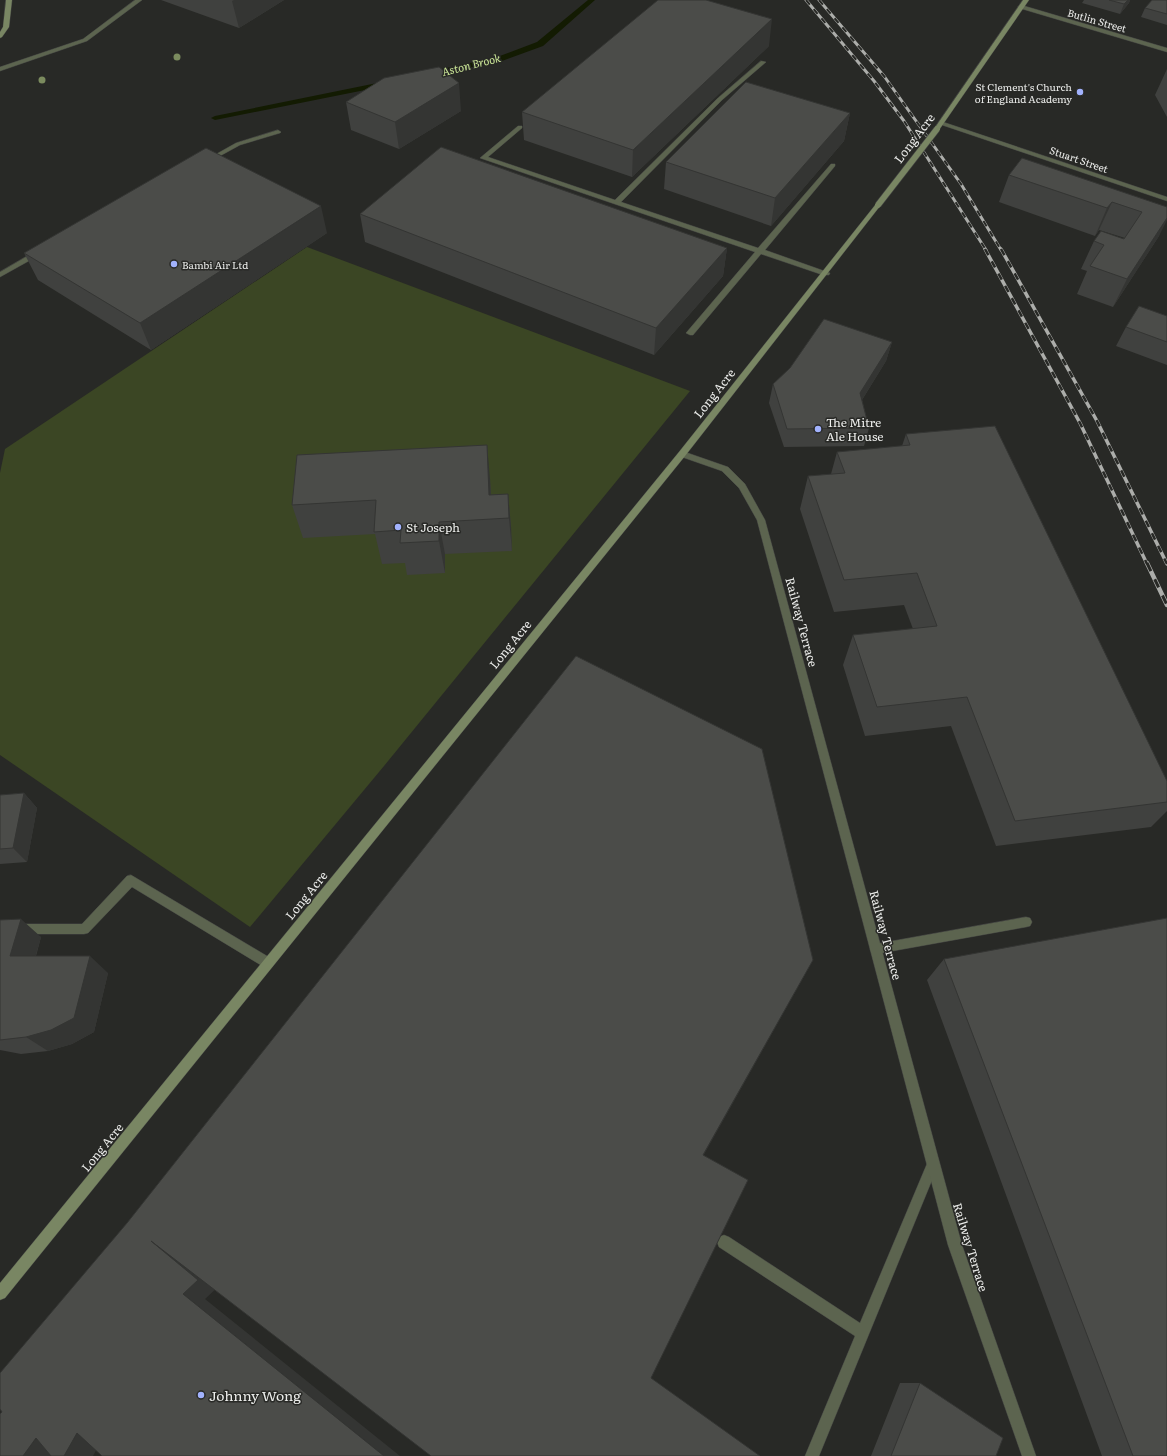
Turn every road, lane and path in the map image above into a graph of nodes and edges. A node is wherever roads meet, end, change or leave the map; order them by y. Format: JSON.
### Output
{"nodes":[{"id":1,"x":9,"y":0,"type":"edge"},
{"id":2,"x":139,"y":0,"type":"edge"},
{"id":3,"x":1026,"y":0,"type":"edge"},
{"id":4,"x":1021,"y":8,"type":"junction"},
{"id":5,"x":0,"y":36,"type":"edge"},
{"id":6,"x":1167,"y":50,"type":"edge"},
{"id":7,"x":763,"y":62,"type":"dead end"},
{"id":8,"x":0,"y":69,"type":"edge"},
{"id":9,"x":939,"y":126,"type":"junction"},
{"id":10,"x":520,"y":127,"type":"dead end"},
{"id":11,"x":278,"y":132,"type":"dead end"},
{"id":12,"x":203,"y":163,"type":"edge"},
{"id":13,"x":833,"y":165,"type":"dead end"},
{"id":14,"x":1167,"y":199,"type":"edge"},
{"id":15,"x":616,"y":203,"type":"junction"},
{"id":16,"x":49,"y":248,"type":"edge"},
{"id":17,"x":760,"y":251,"type":"junction"},
{"id":18,"x":826,"y":273,"type":"junction"},
{"id":19,"x":0,"y":274,"type":"edge"},
{"id":20,"x":690,"y":333,"type":"dead end"},
{"id":21,"x":682,"y":454,"type":"junction"},
{"id":22,"x":1026,"y":922,"type":"dead end"},
{"id":23,"x":0,"y":929,"type":"edge"},
{"id":24,"x":876,"y":949,"type":"junction"},
{"id":25,"x":268,"y":963,"type":"junction"},
{"id":26,"x":933,"y":1163,"type":"junction"},
{"id":27,"x":724,"y":1242,"type":"edge"},
{"id":28,"x":0,"y":1293,"type":"edge"},
{"id":29,"x":863,"y":1333,"type":"junction"},
{"id":30,"x":812,"y":1456,"type":"edge"},
{"id":31,"x":1029,"y":1456,"type":"edge"}],
"edges":[{"from":1,"to":5,"type":"street"},
{"from":2,"to":8,"type":"street"},
{"from":3,"to":4,"type":"street","name":"Long Acre"},
{"from":4,"to":6,"type":"street","name":"Butlin Street"},
{"from":4,"to":9,"type":"street","name":"Long Acre"},
{"from":7,"to":15,"type":"street"},
{"from":9,"to":14,"type":"street","name":"Stuart Street"},
{"from":9,"to":18,"type":"street","name":"Long Acre","bridge":true},
{"from":10,"to":15,"type":"street"},
{"from":11,"to":12,"type":"street"},
{"from":13,"to":17,"type":"street"},
{"from":15,"to":17,"type":"street"},
{"from":16,"to":19,"type":"street"},
{"from":17,"to":18,"type":"street"},
{"from":17,"to":20,"type":"street"},
{"from":18,"to":21,"type":"street","name":"Long Acre"},
{"from":21,"to":24,"type":"street","name":"Railway Terrace"},
{"from":21,"to":25,"type":"street","name":"Long Acre"},
{"from":22,"to":24,"type":"street"},
{"from":23,"to":25,"type":"street"},
{"from":24,"to":26,"type":"street","name":"Railway Terrace"},
{"from":25,"to":28,"type":"street","name":"Long Acre"},
{"from":26,"to":29,"type":"street"},
{"from":26,"to":31,"type":"street","name":"Railway Terrace"},
{"from":27,"to":29,"type":"street"},
{"from":29,"to":30,"type":"street"}]}
